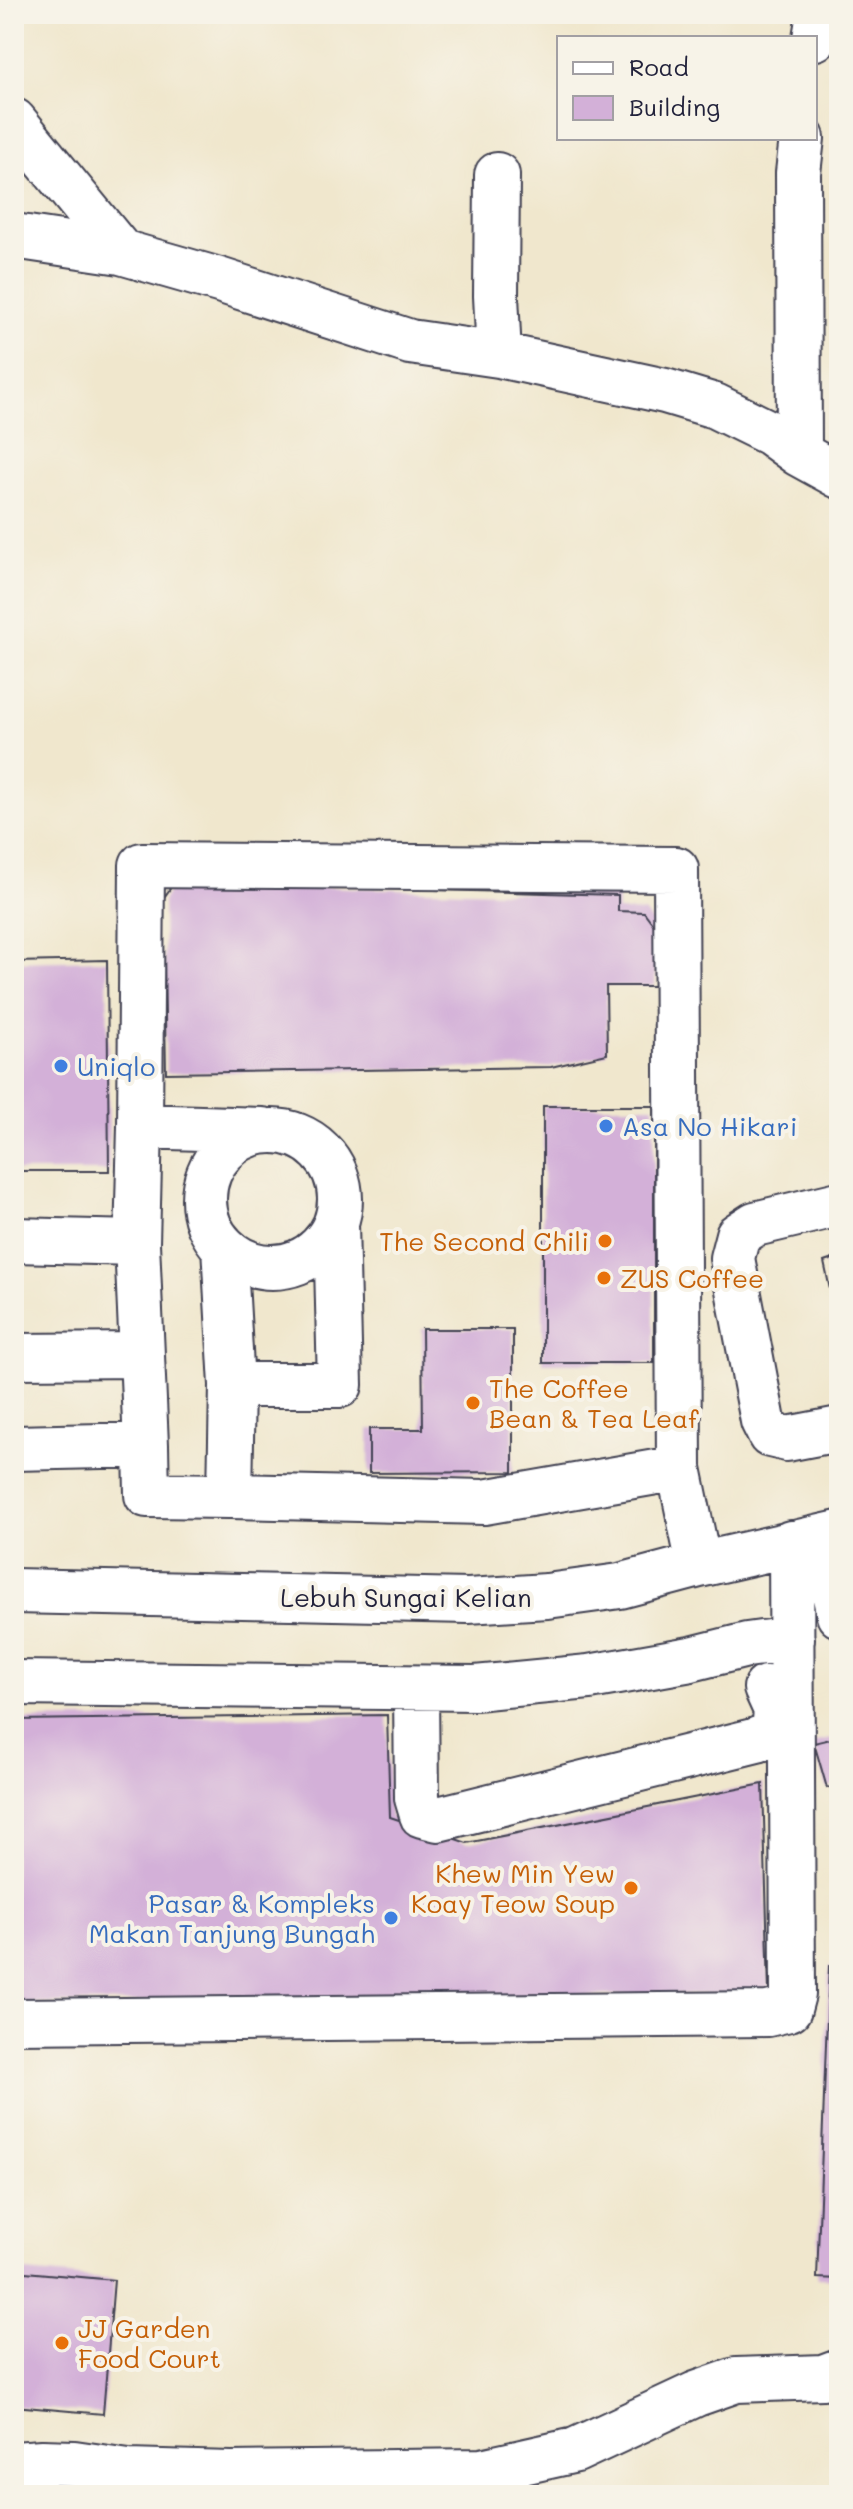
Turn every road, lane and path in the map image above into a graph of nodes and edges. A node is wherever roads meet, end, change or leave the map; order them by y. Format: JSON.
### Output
{"nodes":[{"id":1,"x":819,"y":14,"type":"edge"},
{"id":2,"x":815,"y":36,"type":"edge"},
{"id":3,"x":14,"y":121,"type":"edge"},
{"id":4,"x":802,"y":140,"type":"edge"},
{"id":5,"x":497,"y":175,"type":"dead end"},
{"id":6,"x":14,"y":236,"type":"edge"},
{"id":7,"x":121,"y":252,"type":"junction"},
{"id":8,"x":499,"y":355,"type":"junction"},
{"id":9,"x":799,"y":454,"type":"junction"},
{"id":10,"x":839,"y":476,"type":"edge"},
{"id":11,"x":140,"y":1126,"type":"junction"},
{"id":12,"x":266,"y":1131,"type":"junction"},
{"id":13,"x":839,"y":1204,"type":"edge"},
{"id":14,"x":336,"y":1223,"type":"junction"},
{"id":15,"x":14,"y":1240,"type":"edge"},
{"id":16,"x":137,"y":1243,"type":"junction"},
{"id":17,"x":224,"y":1247,"type":"junction"},
{"id":18,"x":142,"y":1355,"type":"junction"},
{"id":19,"x":14,"y":1356,"type":"edge"},
{"id":20,"x":232,"y":1385,"type":"junction"},
{"id":21,"x":839,"y":1429,"type":"edge"},
{"id":22,"x":146,"y":1445,"type":"junction"},
{"id":23,"x":14,"y":1448,"type":"edge"},
{"id":24,"x":679,"y":1468,"type":"junction"},
{"id":25,"x":230,"y":1496,"type":"junction"},
{"id":26,"x":817,"y":1537,"type":"edge"},
{"id":27,"x":699,"y":1565,"type":"junction"},
{"id":28,"x":14,"y":1591,"type":"edge"},
{"id":29,"x":839,"y":1615,"type":"edge"},
{"id":30,"x":792,"y":1639,"type":"junction"},
{"id":31,"x":747,"y":1645,"type":"junction"},
{"id":32,"x":14,"y":1683,"type":"edge"},
{"id":33,"x":416,"y":1689,"type":"junction"},
{"id":34,"x":14,"y":2021,"type":"edge"},
{"id":35,"x":839,"y":2371,"type":"edge"},
{"id":36,"x":14,"y":2464,"type":"edge"},
{"id":37,"x":121,"y":2483,"type":"edge"}],
"edges":[{"from":1,"to":2,"type":"street"},
{"from":3,"to":7,"type":"street"},
{"from":4,"to":9,"type":"street"},
{"from":5,"to":8,"type":"street"},
{"from":6,"to":7,"type":"street"},
{"from":7,"to":8,"type":"street"},
{"from":8,"to":9,"type":"street"},
{"from":9,"to":10,"type":"street"},
{"from":11,"to":12,"type":"street"},
{"from":11,"to":16,"type":"street"},
{"from":11,"to":24,"type":"street"},
{"from":12,"to":14,"type":"street"},
{"from":12,"to":17,"type":"street"},
{"from":13,"to":21,"type":"street"},
{"from":14,"to":17,"type":"street"},
{"from":14,"to":20,"type":"street"},
{"from":15,"to":16,"type":"street"},
{"from":16,"to":18,"type":"street"},
{"from":17,"to":20,"type":"street"},
{"from":18,"to":19,"type":"street"},
{"from":18,"to":22,"type":"street"},
{"from":20,"to":25,"type":"street"},
{"from":22,"to":23,"type":"street"},
{"from":22,"to":25,"type":"street"},
{"from":24,"to":25,"type":"street"},
{"from":24,"to":27,"type":"street"},
{"from":26,"to":27,"type":"street","name":"Lebuh Sungai Kelian"},
{"from":26,"to":29,"type":"street"},
{"from":26,"to":30,"type":"street"},
{"from":27,"to":28,"type":"street","name":"Lebuh Sungai Kelian"},
{"from":30,"to":31,"type":"street"},
{"from":30,"to":34,"type":"street"},
{"from":31,"to":33,"type":"street"},
{"from":31,"to":33,"type":"street"},
{"from":32,"to":33,"type":"street"},
{"from":35,"to":37,"type":"street"},
{"from":36,"to":37,"type":"street"}]}
